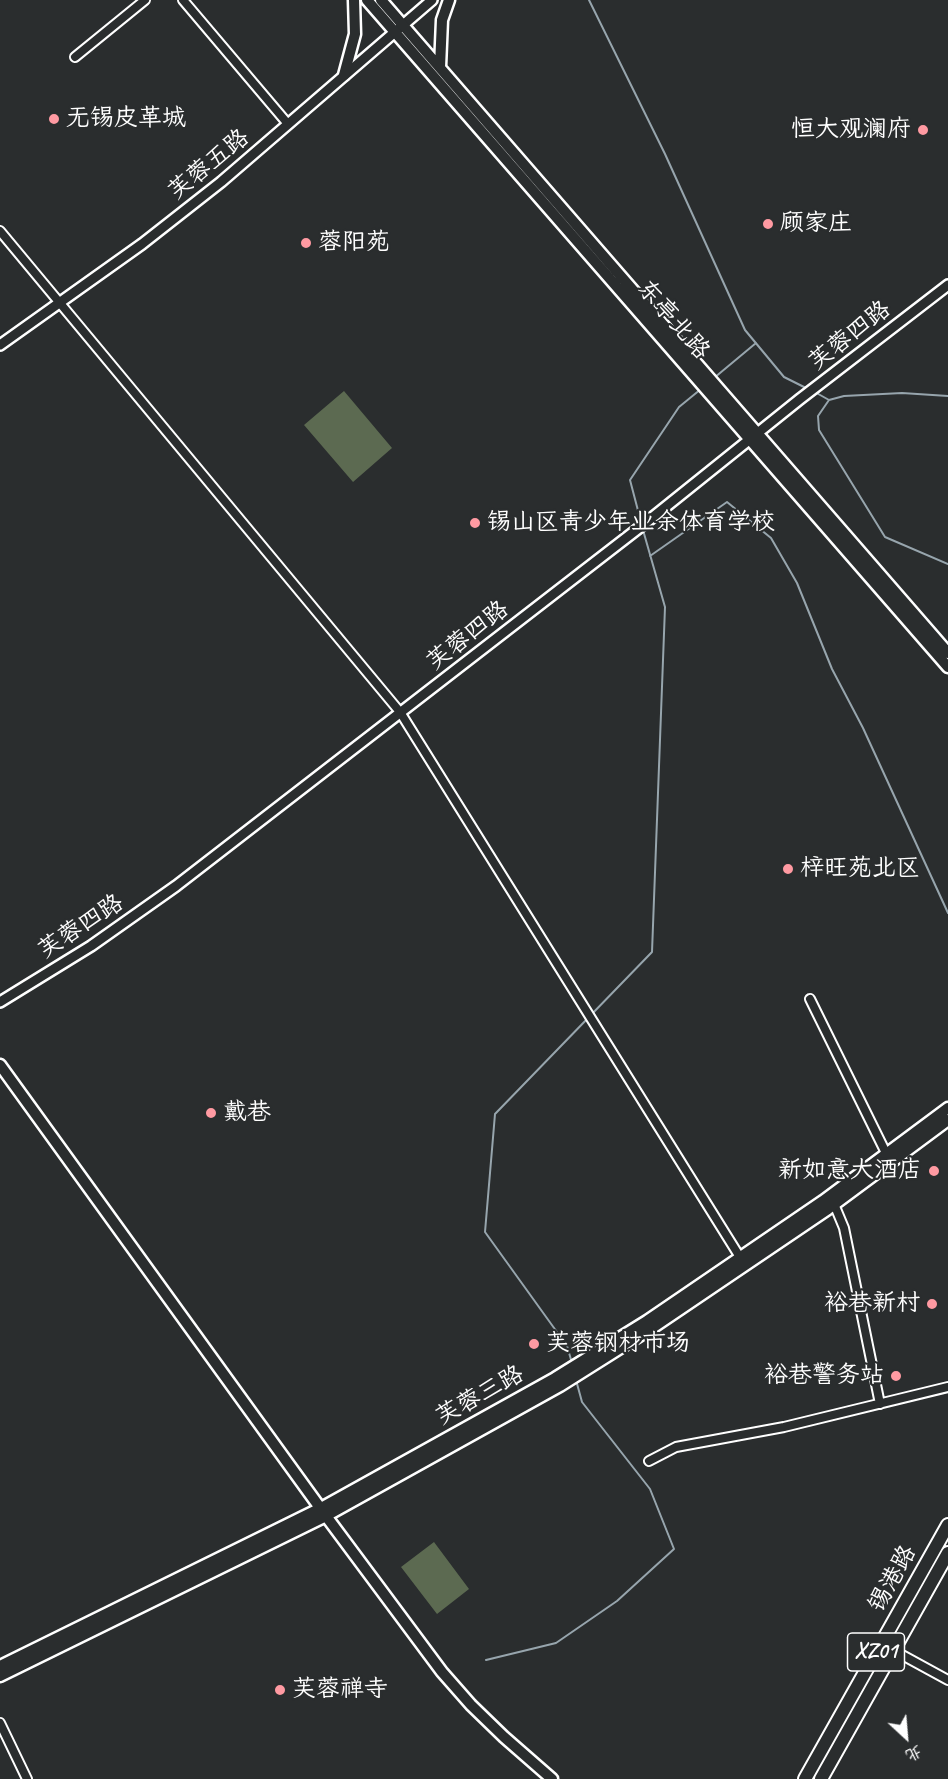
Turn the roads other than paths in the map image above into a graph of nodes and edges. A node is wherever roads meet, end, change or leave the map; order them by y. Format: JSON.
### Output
{"nodes":[{"id":1,"x":146,"y":0,"type":"edge"},
{"id":2,"x":183,"y":0,"type":"edge"},
{"id":3,"x":354,"y":0,"type":"edge"},
{"id":4,"x":367,"y":0,"type":"edge"},
{"id":5,"x":381,"y":0,"type":"edge"},
{"id":6,"x":432,"y":0,"type":"edge"},
{"id":7,"x":448,"y":0,"type":"edge"},
{"id":8,"x":398,"y":28,"type":"junction"},
{"id":9,"x":75,"y":57,"type":"dead end"},
{"id":10,"x":440,"y":68,"type":"junction"},
{"id":11,"x":344,"y":75,"type":"junction"},
{"id":12,"x":288,"y":124,"type":"junction"},
{"id":13,"x":0,"y":231,"type":"edge"},
{"id":14,"x":948,"y":285,"type":"edge"},
{"id":15,"x":60,"y":304,"type":"junction"},
{"id":16,"x":0,"y":345,"type":"edge"},
{"id":17,"x":701,"y":377,"type":"junction"},
{"id":18,"x":753,"y":436,"type":"junction"},
{"id":19,"x":948,"y":653,"type":"edge"},
{"id":20,"x":948,"y":667,"type":"edge"},
{"id":21,"x":400,"y":712,"type":"junction"},
{"id":22,"x":810,"y":999,"type":"dead end"},
{"id":23,"x":0,"y":1002,"type":"edge"},
{"id":24,"x":0,"y":1065,"type":"edge"},
{"id":25,"x":948,"y":1108,"type":"edge"},
{"id":26,"x":948,"y":1120,"type":"edge"},
{"id":27,"x":887,"y":1155,"type":"junction"},
{"id":28,"x":834,"y":1204,"type":"junction"},
{"id":29,"x":743,"y":1262,"type":"junction"},
{"id":30,"x":948,"y":1387,"type":"edge"},
{"id":31,"x":880,"y":1404,"type":"junction"},
{"id":32,"x":649,"y":1461,"type":"dead end"},
{"id":33,"x":323,"y":1512,"type":"junction"},
{"id":34,"x":948,"y":1525,"type":"edge"},
{"id":35,"x":948,"y":1553,"type":"edge"},
{"id":36,"x":893,"y":1650,"type":"junction"},
{"id":37,"x":0,"y":1666,"type":"edge"},
{"id":38,"x":0,"y":1676,"type":"edge"},
{"id":39,"x":948,"y":1680,"type":"edge"},
{"id":40,"x":0,"y":1723,"type":"edge"},
{"id":41,"x":27,"y":1779,"type":"edge"},
{"id":42,"x":552,"y":1779,"type":"edge"},
{"id":43,"x":805,"y":1779,"type":"edge"},
{"id":44,"x":820,"y":1779,"type":"edge"}],
"edges":[{"from":1,"to":9,"type":"street"},
{"from":2,"to":12,"type":"street"},
{"from":3,"to":11,"type":"main road"},
{"from":4,"to":8,"type":"main road","name":"东亭北路"},
{"from":5,"to":8,"type":"main road","name":"东亭北路"},
{"from":6,"to":8,"type":"street","name":"芙蓉五路"},
{"from":7,"to":10,"type":"main road"},
{"from":8,"to":10,"type":"main road","name":"东亭北路"},
{"from":8,"to":11,"type":"street","name":"芙蓉五路"},
{"from":8,"to":17,"type":"main road","name":"东亭北路"},
{"from":10,"to":17,"type":"main road","name":"东亭北路"},
{"from":11,"to":12,"type":"street","name":"芙蓉五路"},
{"from":12,"to":15,"type":"street","name":"芙蓉五路"},
{"from":13,"to":15,"type":"street"},
{"from":14,"to":18,"type":"street","name":"芙蓉四路"},
{"from":15,"to":16,"type":"street","name":"芙蓉五路"},
{"from":15,"to":21,"type":"street"},
{"from":17,"to":18,"type":"main road","name":"东亭北路"},
{"from":18,"to":19,"type":"main road","name":"东亭北路"},
{"from":18,"to":20,"type":"main road","name":"东亭北路"},
{"from":18,"to":21,"type":"street","name":"芙蓉四路"},
{"from":21,"to":23,"type":"street","name":"芙蓉四路"},
{"from":21,"to":29,"type":"street"},
{"from":22,"to":27,"type":"street"},
{"from":24,"to":33,"type":"main road"},
{"from":25,"to":27,"type":"main road","name":"芙蓉三路"},
{"from":26,"to":28,"type":"main road","name":"芙蓉三路"},
{"from":27,"to":29,"type":"main road","name":"芙蓉三路"},
{"from":28,"to":29,"type":"main road","name":"芙蓉三路"},
{"from":28,"to":31,"type":"street"},
{"from":29,"to":33,"type":"main road","name":"芙蓉三路"},
{"from":30,"to":31,"type":"street"},
{"from":31,"to":32,"type":"street"},
{"from":33,"to":37,"type":"main road","name":"芙蓉三路"},
{"from":33,"to":38,"type":"main road","name":"芙蓉三路"},
{"from":33,"to":42,"type":"main road"},
{"from":34,"to":43,"type":"main road","name":"锡港路","number":"XZ01"},
{"from":35,"to":36,"type":"main road","name":"锡港路","number":"XZ01"},
{"from":36,"to":39,"type":"street"},
{"from":36,"to":44,"type":"main road","name":"锡港路","number":"XZ01"},
{"from":40,"to":41,"type":"street"}]}
